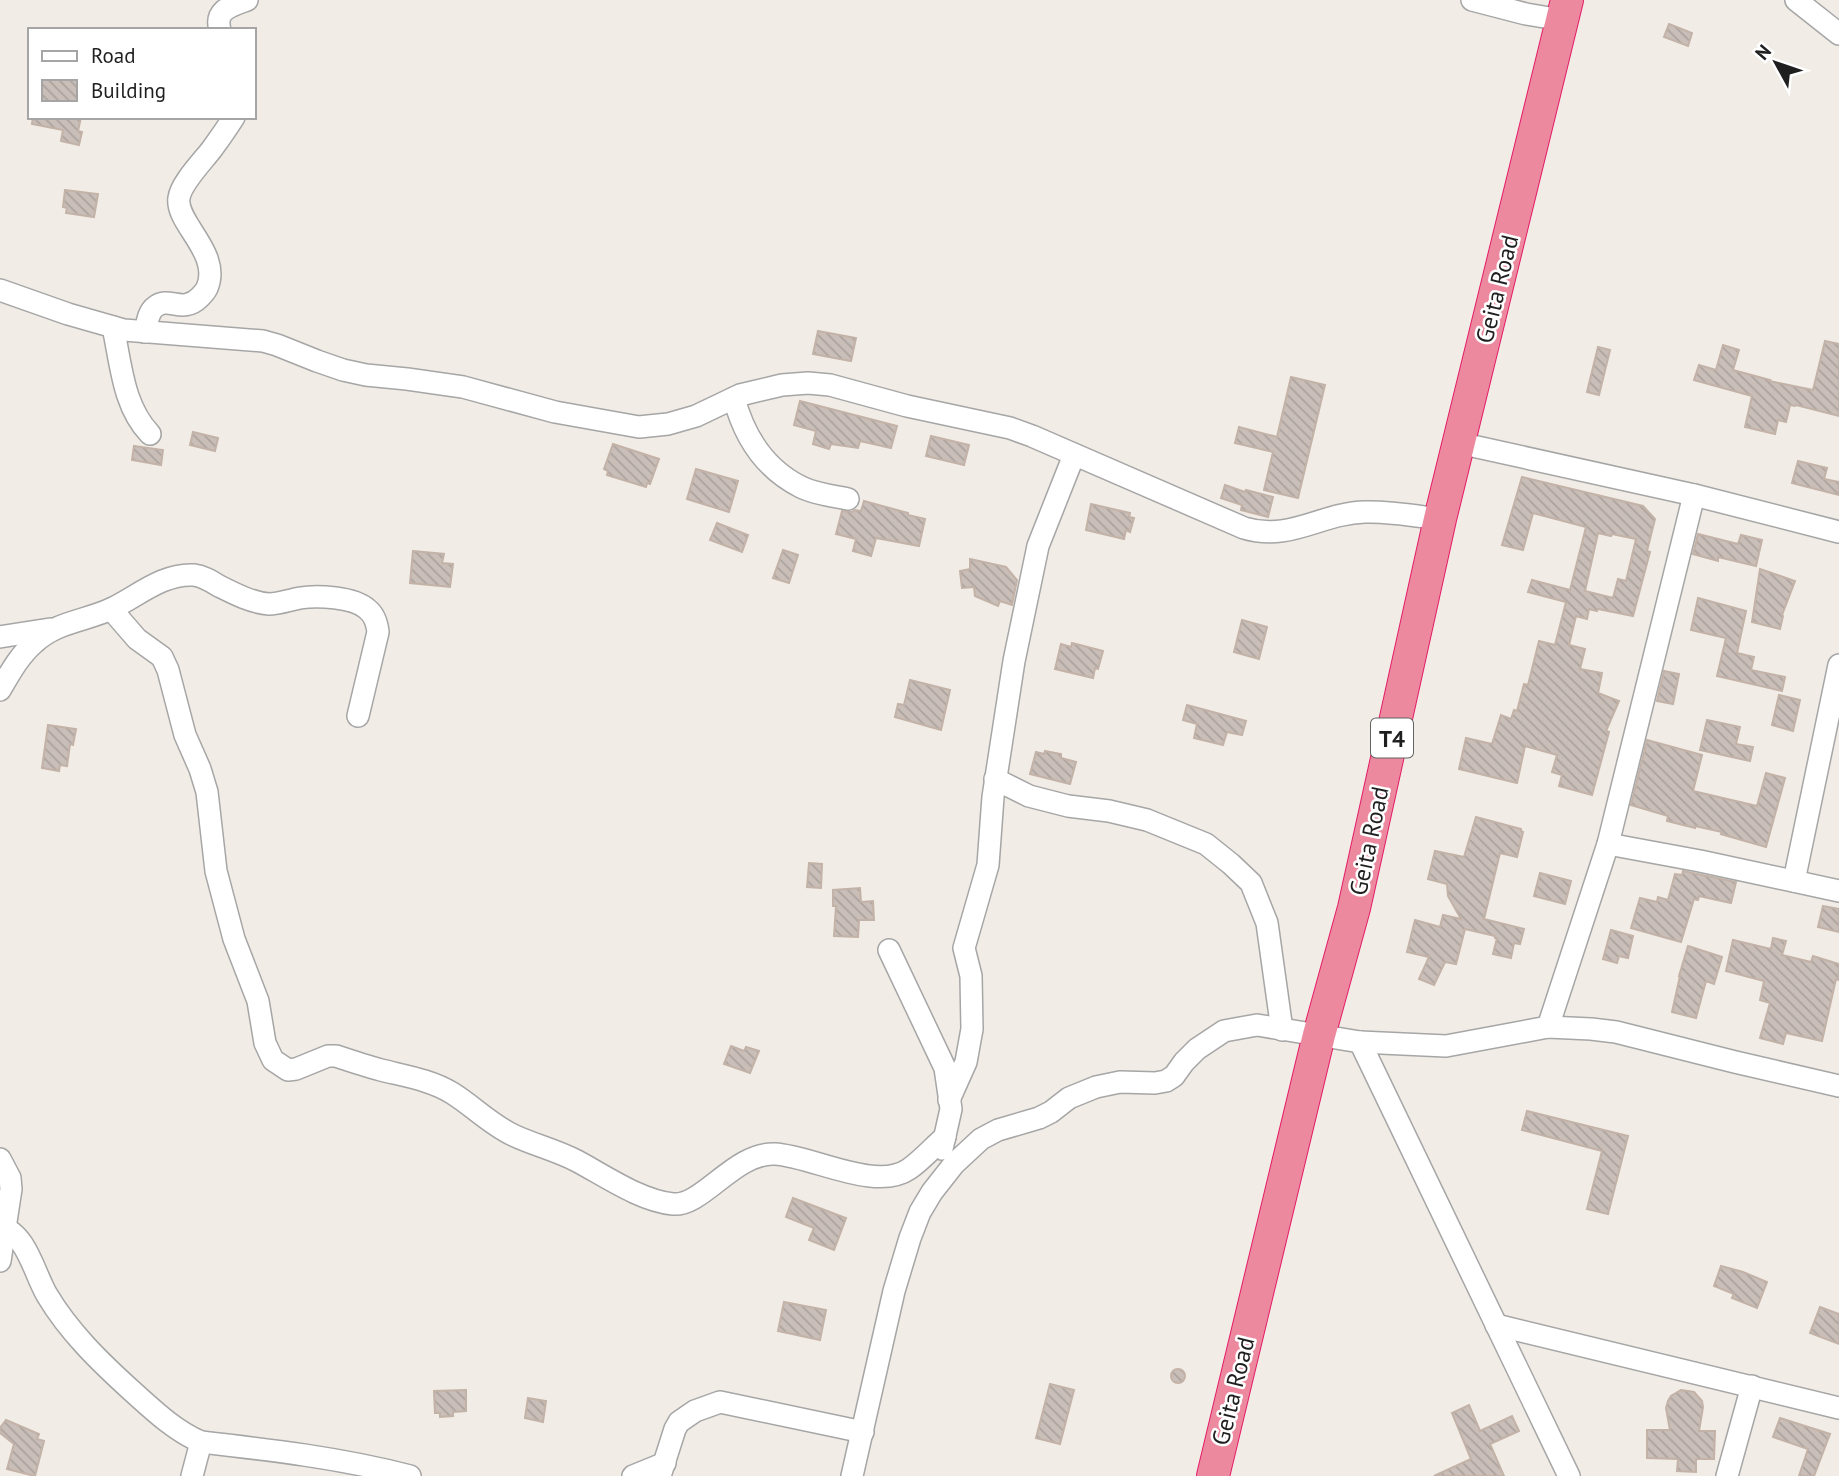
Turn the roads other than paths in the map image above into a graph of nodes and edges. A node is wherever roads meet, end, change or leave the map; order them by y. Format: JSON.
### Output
{"nodes":[{"id":1,"x":247,"y":0,"type":"edge"},
{"id":2,"x":1472,"y":0,"type":"edge"},
{"id":3,"x":1796,"y":0,"type":"edge"},
{"id":4,"x":1819,"y":7,"type":"edge"},
{"id":5,"x":1564,"y":10,"type":"edge"},
{"id":6,"x":220,"y":28,"type":"edge"},
{"id":7,"x":1839,"y":34,"type":"edge"},
{"id":8,"x":233,"y":119,"type":"edge"},
{"id":9,"x":0,"y":290,"type":"edge"},
{"id":10,"x":113,"y":327,"type":"junction"},
{"id":11,"x":145,"y":332,"type":"junction"},
{"id":12,"x":734,"y":398,"type":"junction"},
{"id":13,"x":150,"y":434,"type":"dead end"},
{"id":14,"x":1459,"y":443,"type":"junction"},
{"id":15,"x":1074,"y":455,"type":"junction"},
{"id":16,"x":1694,"y":495,"type":"junction"},
{"id":17,"x":848,"y":499,"type":"dead end"},
{"id":18,"x":1440,"y":519,"type":"junction"},
{"id":19,"x":1839,"y":533,"type":"edge"},
{"id":20,"x":111,"y":609,"type":"junction"},
{"id":21,"x":54,"y":628,"type":"junction"},
{"id":22,"x":0,"y":637,"type":"edge"},
{"id":23,"x":1839,"y":664,"type":"edge"},
{"id":24,"x":0,"y":690,"type":"edge"},
{"id":25,"x":358,"y":716,"type":"dead end"},
{"id":26,"x":995,"y":779,"type":"junction"},
{"id":27,"x":1608,"y":844,"type":"junction"},
{"id":28,"x":1794,"y":881,"type":"junction"},
{"id":29,"x":1839,"y":891,"type":"edge"},
{"id":30,"x":889,"y":950,"type":"dead end"},
{"id":31,"x":1548,"y":1027,"type":"junction"},
{"id":32,"x":1282,"y":1030,"type":"junction"},
{"id":33,"x":1319,"y":1035,"type":"junction"},
{"id":34,"x":1360,"y":1042,"type":"junction"},
{"id":35,"x":1839,"y":1086,"type":"edge"},
{"id":36,"x":949,"y":1100,"type":"junction"},
{"id":37,"x":944,"y":1137,"type":"junction"},
{"id":38,"x":0,"y":1158,"type":"edge"},
{"id":39,"x":932,"y":1192,"type":"junction"},
{"id":40,"x":3,"y":1227,"type":"edge"},
{"id":41,"x":0,"y":1261,"type":"edge"},
{"id":42,"x":1496,"y":1325,"type":"junction"},
{"id":43,"x":1752,"y":1386,"type":"junction"},
{"id":44,"x":1839,"y":1408,"type":"edge"},
{"id":45,"x":863,"y":1432,"type":"junction"},
{"id":46,"x":201,"y":1442,"type":"junction"},
{"id":47,"x":663,"y":1469,"type":"edge"},
{"id":48,"x":192,"y":1476,"type":"edge"},
{"id":49,"x":410,"y":1476,"type":"edge"},
{"id":50,"x":633,"y":1476,"type":"edge"},
{"id":51,"x":852,"y":1476,"type":"edge"},
{"id":52,"x":1213,"y":1476,"type":"edge"},
{"id":53,"x":1569,"y":1476,"type":"edge"},
{"id":54,"x":1727,"y":1476,"type":"edge"}],
"edges":[{"from":1,"to":6,"type":"street"},
{"from":2,"to":5,"type":"street"},
{"from":3,"to":4,"type":"street"},
{"from":4,"to":7,"type":"street"},
{"from":5,"to":14,"type":"highway","name":"Geita Road","number":"T4"},
{"from":8,"to":11,"type":"street"},
{"from":9,"to":10,"type":"street"},
{"from":10,"to":11,"type":"street"},
{"from":10,"to":13,"type":"street"},
{"from":11,"to":12,"type":"street"},
{"from":12,"to":15,"type":"street"},
{"from":12,"to":17,"type":"street"},
{"from":14,"to":16,"type":"street"},
{"from":14,"to":18,"type":"highway","name":"Geita Road","number":"T4"},
{"from":15,"to":18,"type":"street"},
{"from":15,"to":26,"type":"street"},
{"from":16,"to":19,"type":"street"},
{"from":16,"to":27,"type":"street"},
{"from":18,"to":33,"type":"highway","name":"Geita Road","number":"T4"},
{"from":20,"to":21,"type":"street"},
{"from":20,"to":25,"type":"street"},
{"from":20,"to":37,"type":"street"},
{"from":21,"to":22,"type":"street"},
{"from":21,"to":24,"type":"street"},
{"from":23,"to":28,"type":"street"},
{"from":26,"to":32,"type":"street"},
{"from":26,"to":36,"type":"street"},
{"from":27,"to":28,"type":"street"},
{"from":27,"to":31,"type":"street"},
{"from":28,"to":29,"type":"street"},
{"from":30,"to":36,"type":"street"},
{"from":31,"to":34,"type":"street"},
{"from":31,"to":35,"type":"street"},
{"from":32,"to":33,"type":"street"},
{"from":32,"to":39,"type":"street"},
{"from":33,"to":34,"type":"street"},
{"from":33,"to":52,"type":"highway","name":"Geita Road","number":"T4"},
{"from":34,"to":42,"type":"street"},
{"from":36,"to":37,"type":"street"},
{"from":37,"to":39,"type":"street"},
{"from":38,"to":40,"type":"street"},
{"from":39,"to":45,"type":"street"},
{"from":40,"to":41,"type":"street"},
{"from":40,"to":46,"type":"street"},
{"from":42,"to":43,"type":"street"},
{"from":42,"to":53,"type":"street"},
{"from":43,"to":44,"type":"street"},
{"from":43,"to":54,"type":"street"},
{"from":45,"to":47,"type":"street"},
{"from":45,"to":51,"type":"street"},
{"from":46,"to":48,"type":"street"},
{"from":46,"to":49,"type":"street"},
{"from":47,"to":50,"type":"street"}]}
